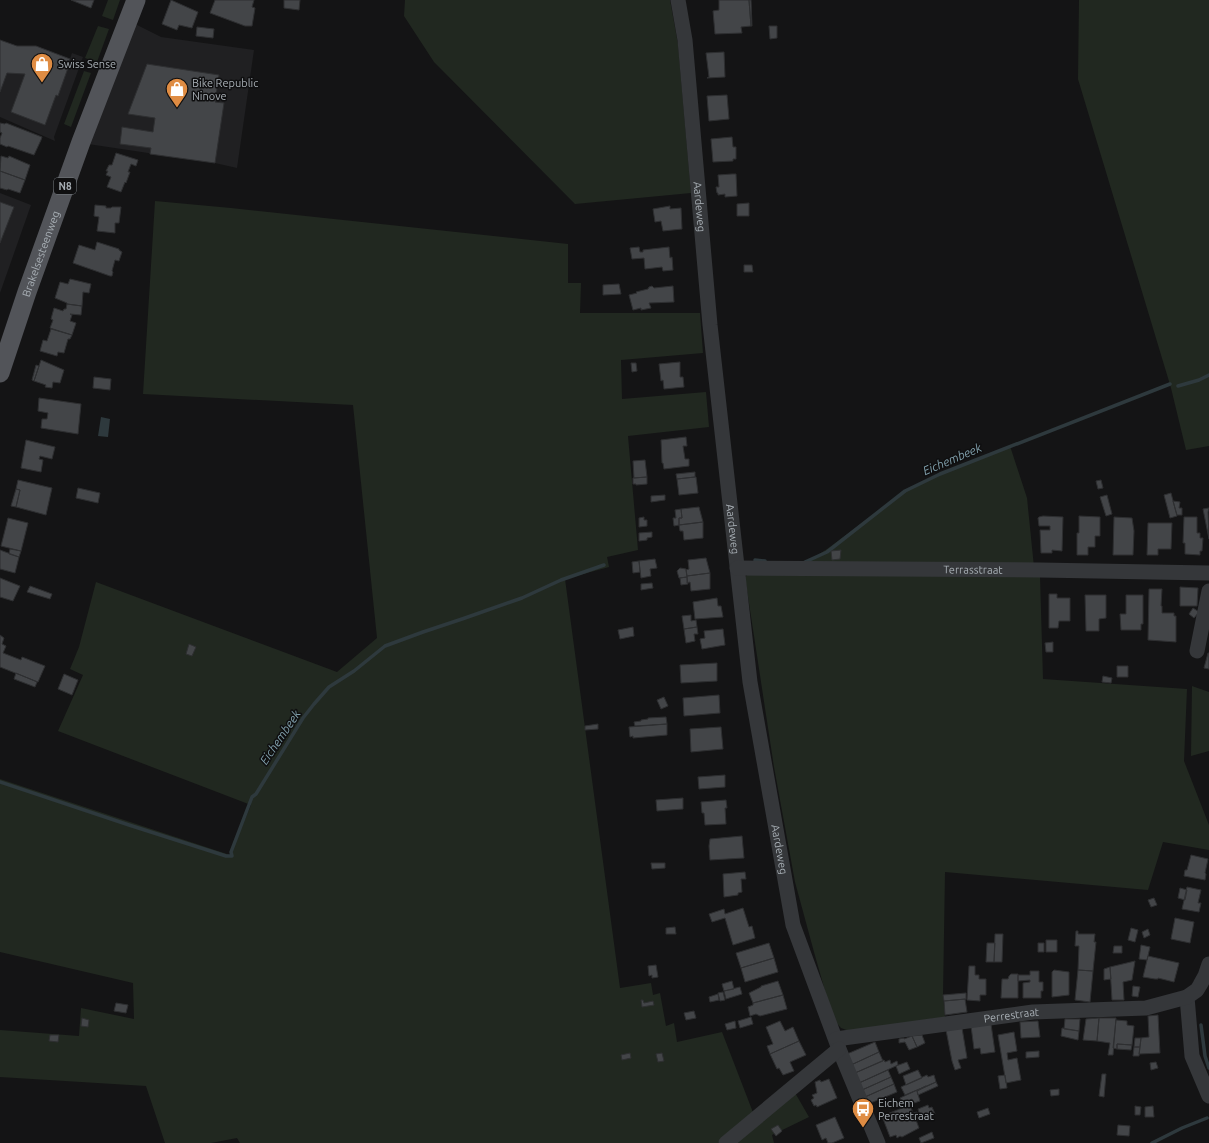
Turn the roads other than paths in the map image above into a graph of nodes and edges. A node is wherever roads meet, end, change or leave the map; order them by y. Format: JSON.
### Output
{"nodes":[{"id":1,"x":129,"y":0,"type":"edge"},
{"id":2,"x":136,"y":0,"type":"edge"},
{"id":3,"x":678,"y":0,"type":"edge"},
{"id":4,"x":0,"y":350,"type":"edge"},
{"id":5,"x":0,"y":373,"type":"edge"},
{"id":6,"x":737,"y":568,"type":"junction"},
{"id":7,"x":1209,"y":573,"type":"edge"},
{"id":8,"x":1209,"y":591,"type":"edge"},
{"id":9,"x":1197,"y":651,"type":"dead end"},
{"id":10,"x":1209,"y":964,"type":"edge"},
{"id":11,"x":1187,"y":997,"type":"junction"},
{"id":12,"x":837,"y":1044,"type":"junction"},
{"id":13,"x":1209,"y":1096,"type":"edge"},
{"id":14,"x":726,"y":1143,"type":"edge"},
{"id":15,"x":878,"y":1143,"type":"edge"}],
"edges":[{"from":1,"to":4,"type":"main road","name":"Brakelsesteenweg","number":"N8"},
{"from":2,"to":5,"type":"main road","name":"Brakelsesteenweg","number":"N8"},
{"from":3,"to":6,"type":"street","name":"Aardeweg"},
{"from":6,"to":7,"type":"street","name":"Terrasstraat"},
{"from":6,"to":12,"type":"street","name":"Aardeweg"},
{"from":8,"to":9,"type":"street"},
{"from":10,"to":11,"type":"street"},
{"from":11,"to":12,"type":"street","name":"Perrestraat"},
{"from":11,"to":13,"type":"street"},
{"from":12,"to":14,"type":"street"},
{"from":12,"to":15,"type":"street","name":"Aardeweg"}]}
